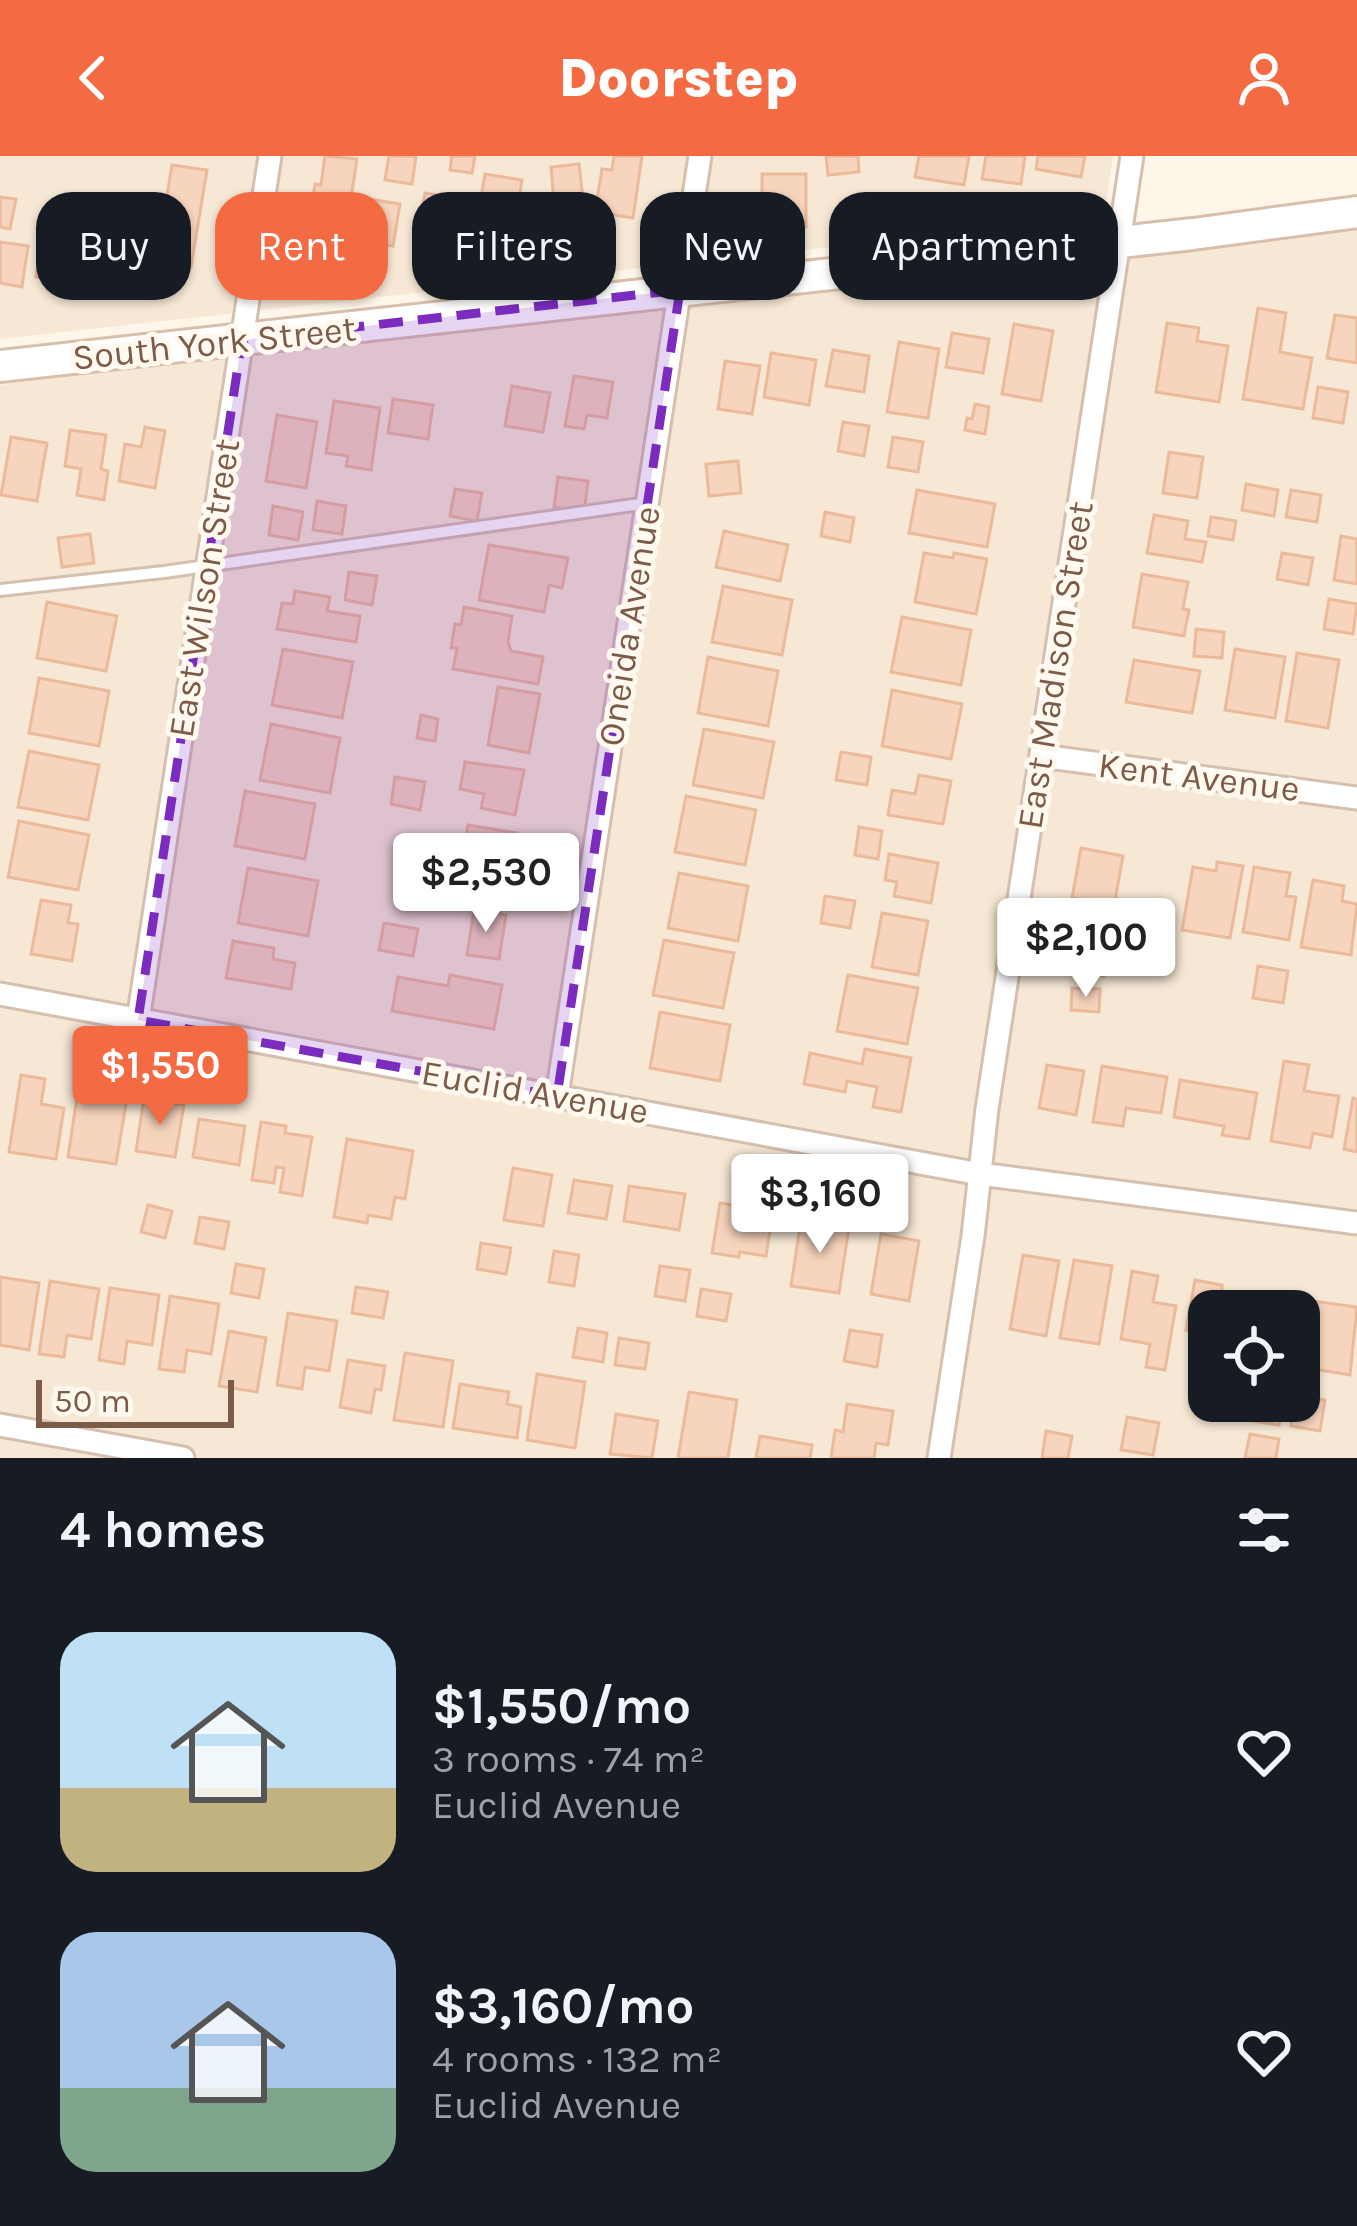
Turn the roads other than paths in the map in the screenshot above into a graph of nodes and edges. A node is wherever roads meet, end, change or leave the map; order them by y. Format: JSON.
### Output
{"nodes":[{"id":1,"x":270,"y":156,"type":"edge"},
{"id":2,"x":700,"y":156,"type":"edge"},
{"id":3,"x":1132,"y":156,"type":"edge"},
{"id":4,"x":695,"y":192,"type":"edge"},
{"id":5,"x":1357,"y":212,"type":"edge"},
{"id":6,"x":1119,"y":241,"type":"junction"},
{"id":7,"x":805,"y":276,"type":"edge"},
{"id":8,"x":640,"y":295,"type":"edge"},
{"id":9,"x":678,"y":300,"type":"edge"},
{"id":10,"x":242,"y":340,"type":"junction"},
{"id":11,"x":0,"y":366,"type":"edge"},
{"id":12,"x":647,"y":503,"type":"junction"},
{"id":13,"x":208,"y":566,"type":"junction"},
{"id":14,"x":0,"y":590,"type":"edge"},
{"id":15,"x":1040,"y":756,"type":"junction"},
{"id":16,"x":1357,"y":797,"type":"edge"},
{"id":17,"x":0,"y":994,"type":"edge"},
{"id":18,"x":138,"y":1020,"type":"junction"},
{"id":19,"x":557,"y":1096,"type":"junction"},
{"id":20,"x":980,"y":1174,"type":"junction"},
{"id":21,"x":1357,"y":1223,"type":"edge"},
{"id":22,"x":0,"y":1424,"type":"edge"},
{"id":23,"x":183,"y":1458,"type":"edge"},
{"id":24,"x":939,"y":1458,"type":"edge"}],
"edges":[{"from":1,"to":10,"type":"street","name":"East Wilson Street"},
{"from":2,"to":4,"type":"street","name":"Oneida Avenue"},
{"from":3,"to":6,"type":"street","name":"East Madison Street"},
{"from":5,"to":6,"type":"main road","name":"South York Street"},
{"from":6,"to":7,"type":"main road","name":"South York Street"},
{"from":6,"to":15,"type":"street","name":"East Madison Street"},
{"from":8,"to":10,"type":"main road","name":"South York Street"},
{"from":9,"to":12,"type":"street","name":"Oneida Avenue"},
{"from":10,"to":11,"type":"main road","name":"South York Street"},
{"from":10,"to":13,"type":"street","name":"East Wilson Street"},
{"from":12,"to":13,"type":"lane"},
{"from":12,"to":19,"type":"street","name":"Oneida Avenue"},
{"from":13,"to":14,"type":"lane"},
{"from":13,"to":18,"type":"street","name":"East Wilson Street"},
{"from":15,"to":16,"type":"street","name":"Kent Avenue"},
{"from":15,"to":20,"type":"street","name":"East Madison Street"},
{"from":17,"to":18,"type":"street","name":"Euclid Avenue"},
{"from":18,"to":19,"type":"street","name":"Euclid Avenue"},
{"from":19,"to":20,"type":"street","name":"Euclid Avenue"},
{"from":20,"to":21,"type":"street","name":"Euclid Avenue"},
{"from":20,"to":24,"type":"street","name":"East Madison Street"},
{"from":22,"to":23,"type":"street"}]}
